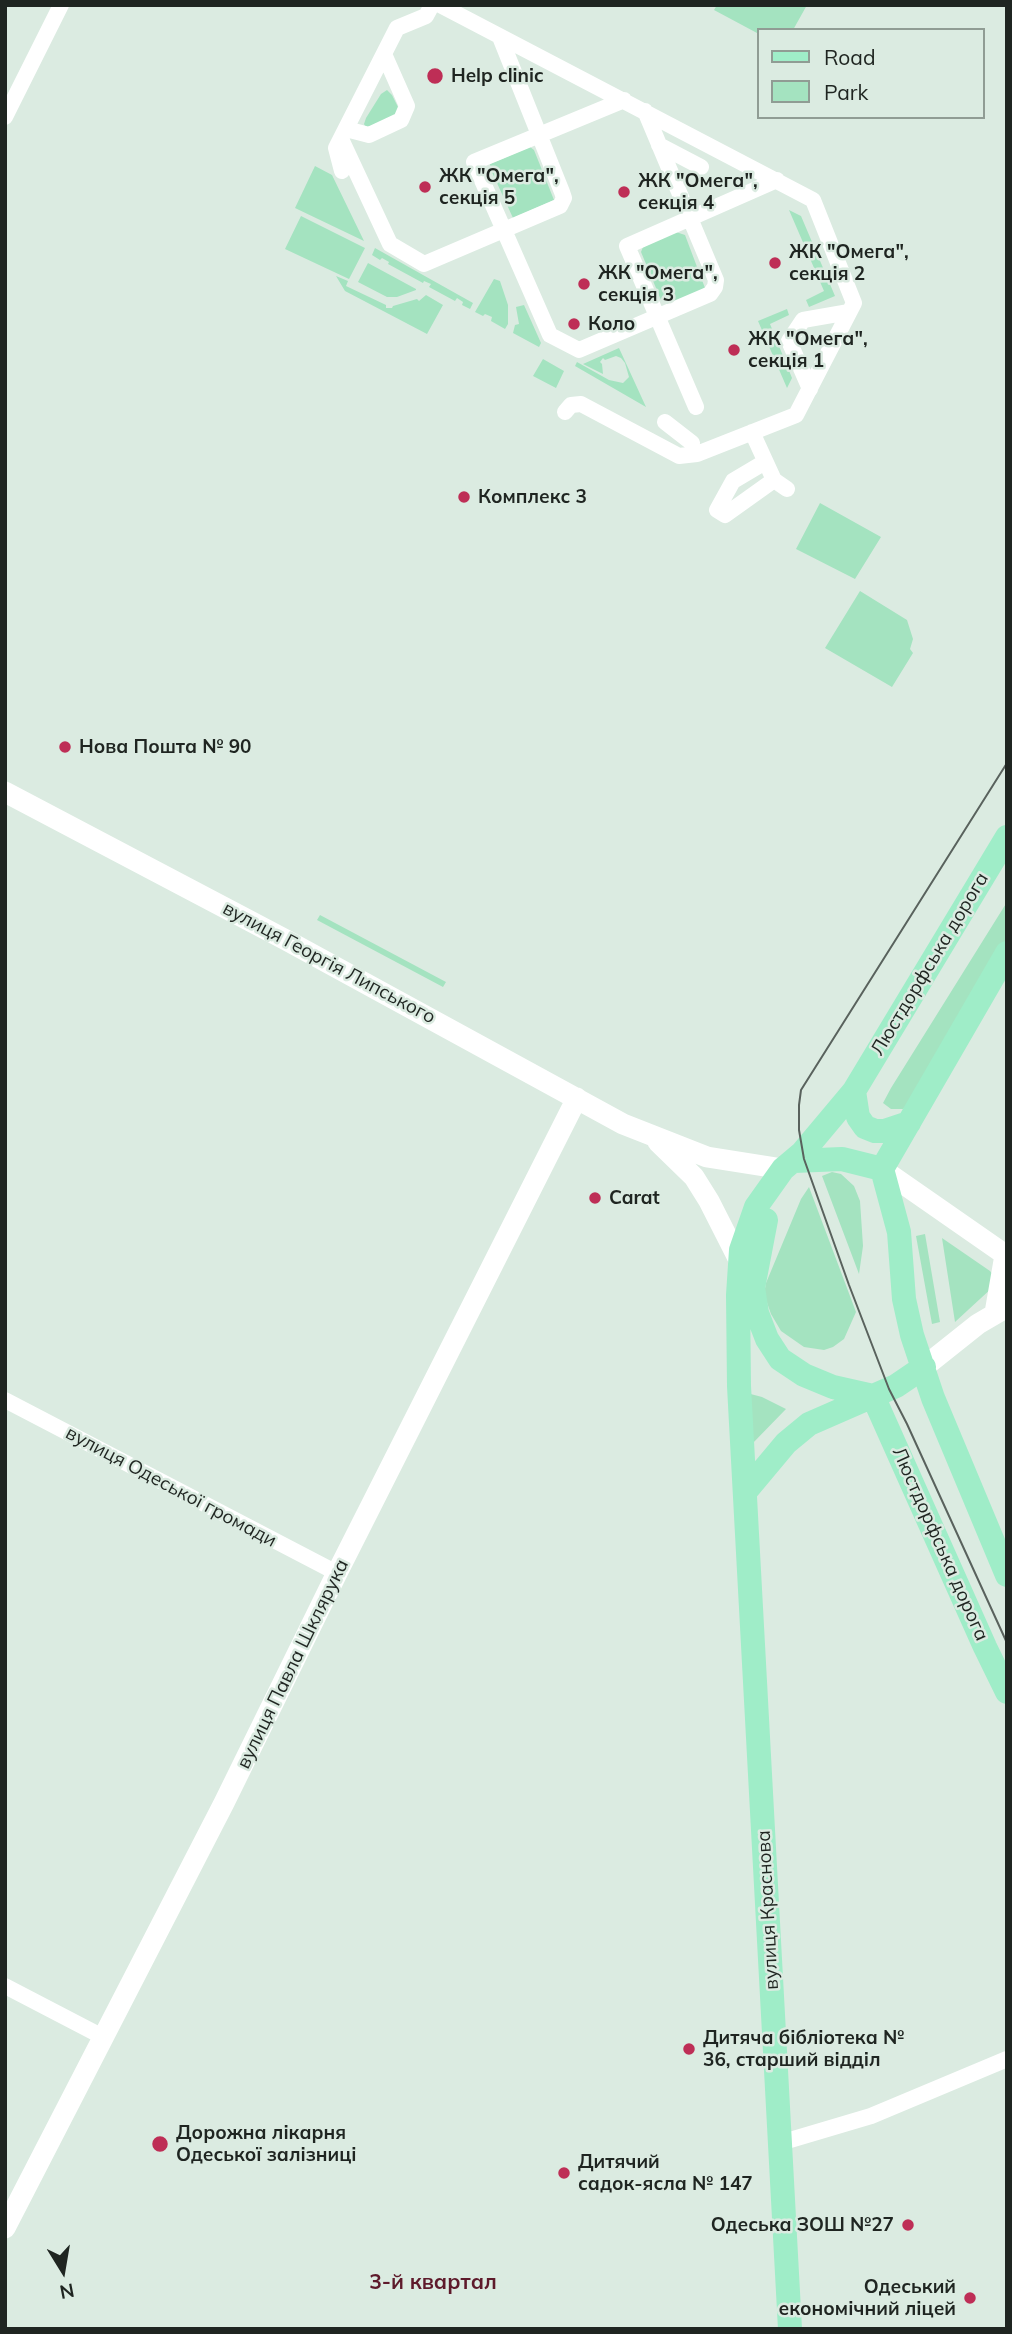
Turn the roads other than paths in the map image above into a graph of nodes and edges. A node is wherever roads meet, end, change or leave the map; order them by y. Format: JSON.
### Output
{"nodes":[{"id":1,"x":61,"y":5,"type":"edge"},
{"id":2,"x":432,"y":5,"type":"edge"},
{"id":3,"x":440,"y":5,"type":"edge"},
{"id":4,"x":500,"y":37,"type":"junction"},
{"id":5,"x":384,"y":54,"type":"junction"},
{"id":6,"x":624,"y":100,"type":"junction"},
{"id":7,"x":645,"y":111,"type":"junction"},
{"id":8,"x":5,"y":117,"type":"edge"},
{"id":9,"x":344,"y":134,"type":"junction"},
{"id":10,"x":540,"y":135,"type":"junction"},
{"id":11,"x":659,"y":145,"type":"junction"},
{"id":12,"x":701,"y":167,"type":"dead end"},
{"id":13,"x":342,"y":171,"type":"dead end"},
{"id":14,"x":778,"y":180,"type":"junction"},
{"id":15,"x":691,"y":219,"type":"junction"},
{"id":16,"x":504,"y":230,"type":"junction"},
{"id":17,"x":849,"y":312,"type":"junction"},
{"id":18,"x":657,"y":317,"type":"junction"},
{"id":19,"x":810,"y":389,"type":"junction"},
{"id":20,"x":696,"y":407,"type":"dead end"},
{"id":21,"x":565,"y":412,"type":"dead end"},
{"id":22,"x":665,"y":422,"type":"dead end"},
{"id":23,"x":682,"y":423,"type":"dead end"},
{"id":24,"x":752,"y":432,"type":"junction"},
{"id":25,"x":695,"y":448,"type":"junction"},
{"id":26,"x":765,"y":461,"type":"junction"},
{"id":27,"x":5,"y":792,"type":"edge"},
{"id":28,"x":1007,"y":837,"type":"edge"},
{"id":29,"x":1007,"y":953,"type":"edge"},
{"id":30,"x":854,"y":1091,"type":"junction"},
{"id":31,"x":577,"y":1098,"type":"junction"},
{"id":32,"x":909,"y":1123,"type":"junction"},
{"id":33,"x":651,"y":1136,"type":"junction"},
{"id":34,"x":797,"y":1163,"type":"junction"},
{"id":35,"x":882,"y":1169,"type":"junction"},
{"id":36,"x":1006,"y":1255,"type":"edge"},
{"id":37,"x":740,"y":1262,"type":"junction"},
{"id":38,"x":753,"y":1288,"type":"junction"},
{"id":39,"x":1001,"y":1310,"type":"edge"},
{"id":40,"x":924,"y":1367,"type":"junction"},
{"id":41,"x":886,"y":1390,"type":"junction"},
{"id":42,"x":5,"y":1400,"type":"edge"},
{"id":43,"x":745,"y":1492,"type":"junction"},
{"id":44,"x":337,"y":1573,"type":"junction"},
{"id":45,"x":1007,"y":1575,"type":"edge"},
{"id":46,"x":1007,"y":1692,"type":"edge"},
{"id":47,"x":5,"y":1986,"type":"edge"},
{"id":48,"x":103,"y":2037,"type":"junction"},
{"id":49,"x":1007,"y":2059,"type":"edge"},
{"id":50,"x":780,"y":2143,"type":"junction"},
{"id":51,"x":5,"y":2228,"type":"edge"},
{"id":52,"x":790,"y":2329,"type":"edge"}],
"edges":[{"from":1,"to":8,"type":"street"},
{"from":2,"to":5,"type":"street"},
{"from":3,"to":4,"type":"street"},
{"from":4,"to":6,"type":"street"},
{"from":4,"to":10,"type":"street"},
{"from":5,"to":9,"type":"street"},
{"from":5,"to":9,"type":"street"},
{"from":6,"to":7,"type":"street"},
{"from":6,"to":10,"type":"street"},
{"from":7,"to":11,"type":"street"},
{"from":7,"to":14,"type":"street"},
{"from":9,"to":13,"type":"street"},
{"from":9,"to":16,"type":"street"},
{"from":10,"to":16,"type":"street"},
{"from":10,"to":16,"type":"street"},
{"from":11,"to":12,"type":"street"},
{"from":11,"to":15,"type":"street"},
{"from":14,"to":15,"type":"street"},
{"from":14,"to":17,"type":"street"},
{"from":15,"to":18,"type":"street"},
{"from":15,"to":18,"type":"street"},
{"from":16,"to":18,"type":"street"},
{"from":17,"to":19,"type":"street"},
{"from":17,"to":19,"type":"street"},
{"from":18,"to":20,"type":"street"},
{"from":19,"to":24,"type":"street"},
{"from":21,"to":25,"type":"street"},
{"from":22,"to":25,"type":"street"},
{"from":23,"to":25,"type":"street"},
{"from":24,"to":25,"type":"street"},
{"from":24,"to":26,"type":"street"},
{"from":26,"to":26,"type":"street"},
{"from":27,"to":31,"type":"street","name":"вулиця Георгія Липського"},
{"from":28,"to":30,"type":"main road","name":"Люстдорфська дорога"},
{"from":29,"to":32,"type":"main road"},
{"from":30,"to":32,"type":"main road"},
{"from":30,"to":34,"type":"main road","name":"Люстдорфська дорога"},
{"from":31,"to":33,"type":"street","name":"вулиця Георгія Липського"},
{"from":31,"to":44,"type":"street","name":"вулиця Павла Шклярука"},
{"from":32,"to":35,"type":"main road"},
{"from":33,"to":34,"type":"street","name":"вулиця Георгія Липського"},
{"from":33,"to":37,"type":"street","name":"вулиця Георгія Липського"},
{"from":34,"to":35,"type":"main road"},
{"from":34,"to":37,"type":"main road","name":"Люстдорфська дорога"},
{"from":34,"to":38,"type":"main road"},
{"from":35,"to":36,"type":"street"},
{"from":35,"to":40,"type":"main road"},
{"from":36,"to":39,"type":"street"},
{"from":37,"to":38,"type":"street","name":"вулиця Георгія Липського"},
{"from":37,"to":43,"type":"main road","name":"вулиця Краснова"},
{"from":38,"to":41,"type":"main road"},
{"from":39,"to":40,"type":"street"},
{"from":40,"to":41,"type":"main road"},
{"from":40,"to":45,"type":"main road"},
{"from":41,"to":43,"type":"main road"},
{"from":41,"to":46,"type":"main road","name":"Люстдорфська дорога"},
{"from":42,"to":44,"type":"street","name":"вулиця Одеської громади"},
{"from":43,"to":50,"type":"main road","name":"вулиця Краснова"},
{"from":44,"to":48,"type":"street","name":"вулиця Павла Шклярука"},
{"from":47,"to":48,"type":"street"},
{"from":48,"to":51,"type":"street","name":"вулиця Павла Шклярука"},
{"from":49,"to":50,"type":"street"},
{"from":50,"to":52,"type":"main road","name":"вулиця Краснова"}]}
